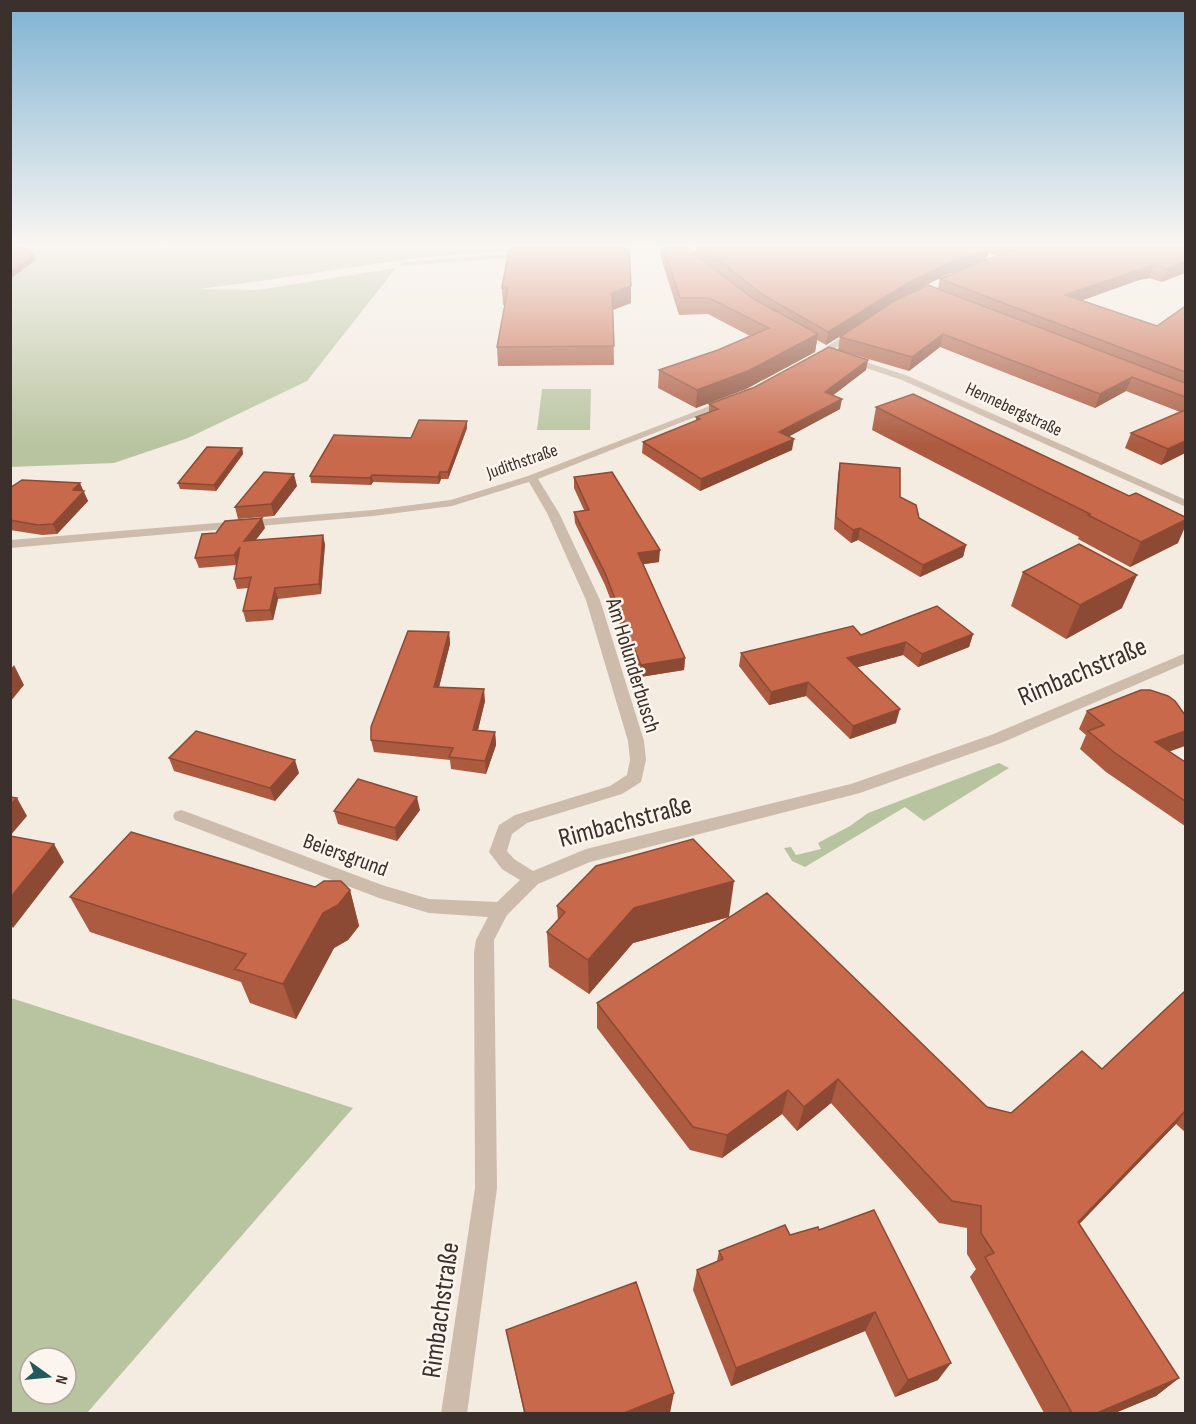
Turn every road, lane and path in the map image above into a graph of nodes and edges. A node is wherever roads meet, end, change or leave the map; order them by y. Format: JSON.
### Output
{"nodes":[{"id":1,"x":861,"y":328,"type":"edge"},
{"id":2,"x":822,"y":349,"type":"junction"},
{"id":3,"x":807,"y":362,"type":"edge"},
{"id":4,"x":739,"y":398,"type":"edge"},
{"id":5,"x":532,"y":478,"type":"junction"},
{"id":6,"x":1185,"y":504,"type":"edge"},
{"id":7,"x":10,"y":544,"type":"edge"},
{"id":8,"x":1185,"y":657,"type":"edge"},
{"id":9,"x":182,"y":816,"type":"dead end"},
{"id":10,"x":532,"y":879,"type":"junction"},
{"id":11,"x":501,"y":910,"type":"junction"},
{"id":12,"x":454,"y":1413,"type":"edge"}],
"edges":[{"from":1,"to":2,"type":"street"},
{"from":2,"to":3,"type":"street"},
{"from":2,"to":6,"type":"street","name":"Hennebergstraße"},
{"from":4,"to":5,"type":"street","name":"Judithstraße"},
{"from":5,"to":7,"type":"street","name":"Judithstraße"},
{"from":5,"to":10,"type":"street","name":"Am Holunderbusch"},
{"from":8,"to":10,"type":"street","name":"Rimbachstraße"},
{"from":9,"to":11,"type":"street","name":"Beiersgrund"},
{"from":10,"to":11,"type":"street","name":"Rimbachstraße"},
{"from":11,"to":12,"type":"street","name":"Rimbachstraße"}]}
